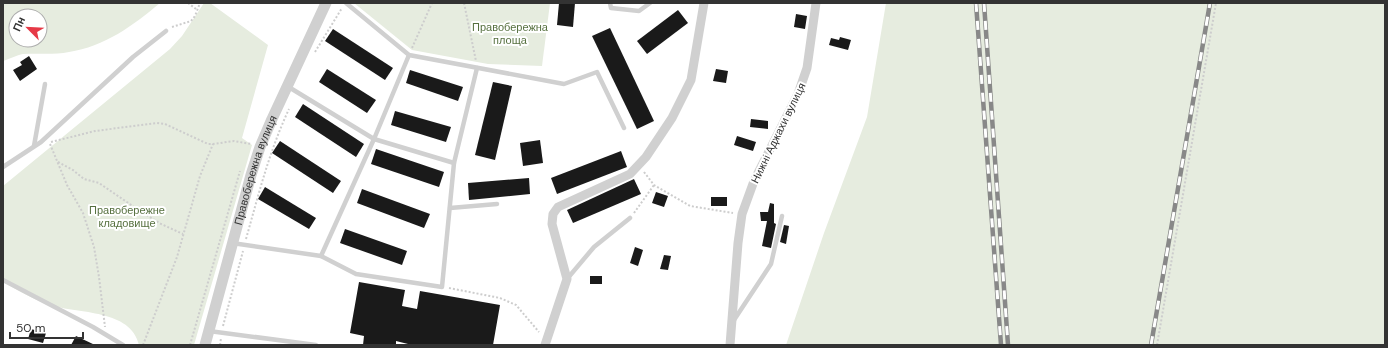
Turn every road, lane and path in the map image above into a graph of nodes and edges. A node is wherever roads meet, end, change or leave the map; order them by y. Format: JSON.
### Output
{"nodes":[{"id":1,"x":188,"y":3,"type":"edge"},
{"id":2,"x":200,"y":3,"type":"edge"},
{"id":3,"x":326,"y":3,"type":"edge"},
{"id":4,"x":346,"y":3,"type":"edge"},
{"id":5,"x":432,"y":3,"type":"edge"},
{"id":6,"x":464,"y":3,"type":"edge"},
{"id":7,"x":610,"y":3,"type":"edge"},
{"id":8,"x":650,"y":3,"type":"edge"},
{"id":9,"x":704,"y":3,"type":"edge"},
{"id":10,"x":816,"y":3,"type":"edge"},
{"id":11,"x":1216,"y":3,"type":"edge"},
{"id":12,"x":196,"y":10,"type":"junction"},
{"id":13,"x":166,"y":31,"type":"joint"},
{"id":14,"x":315,"y":53,"type":"dead end"},
{"id":15,"x":409,"y":55,"type":"junction"},
{"id":16,"x":477,"y":68,"type":"junction"},
{"id":17,"x":46,"y":84,"type":"dead end"},
{"id":18,"x":287,"y":86,"type":"junction"},
{"id":19,"x":297,"y":92,"type":"junction"},
{"id":20,"x":624,"y":128,"type":"dead end"},
{"id":21,"x":374,"y":139,"type":"junction"},
{"id":22,"x":213,"y":144,"type":"junction"},
{"id":23,"x":34,"y":146,"type":"junction"},
{"id":24,"x":260,"y":147,"type":"junction"},
{"id":25,"x":57,"y":161,"type":"junction"},
{"id":26,"x":454,"y":163,"type":"junction"},
{"id":27,"x":638,"y":166,"type":"junction"},
{"id":28,"x":3,"y":167,"type":"edge"},
{"id":29,"x":654,"y":185,"type":"junction"},
{"id":30,"x":497,"y":204,"type":"dead end"},
{"id":31,"x":450,"y":208,"type":"junction"},
{"id":32,"x":729,"y":212,"type":"dead end"},
{"id":33,"x":782,"y":216,"type":"dead end"},
{"id":34,"x":630,"y":218,"type":"joint"},
{"id":35,"x":183,"y":234,"type":"junction"},
{"id":36,"x":232,"y":243,"type":"junction"},
{"id":37,"x":245,"y":244,"type":"junction"},
{"id":38,"x":321,"y":256,"type":"junction"},
{"id":39,"x":567,"y":278,"type":"junction"},
{"id":40,"x":3,"y":280,"type":"edge"},
{"id":41,"x":442,"y":286,"type":"junction"},
{"id":42,"x":732,"y":324,"type":"junction"},
{"id":43,"x":209,"y":331,"type":"junction"},
{"id":44,"x":222,"y":333,"type":"junction"},
{"id":45,"x":106,"y":334,"type":"junction"},
{"id":46,"x":545,"y":342,"type":"edge"},
{"id":47,"x":123,"y":345,"type":"edge"},
{"id":48,"x":143,"y":345,"type":"edge"},
{"id":49,"x":205,"y":345,"type":"edge"},
{"id":50,"x":220,"y":345,"type":"edge"},
{"id":51,"x":316,"y":345,"type":"edge"},
{"id":52,"x":730,"y":345,"type":"edge"},
{"id":53,"x":1157,"y":345,"type":"edge"}],
"edges":[{"from":1,"to":12,"type":"path"},
{"from":2,"to":12,"type":"path"},
{"from":3,"to":18,"type":"street","name":"Правобережна вулиця"},
{"from":4,"to":14,"type":"path"},
{"from":4,"to":15,"type":"lane"},
{"from":5,"to":15,"type":"path"},
{"from":6,"to":16,"type":"path"},
{"from":7,"to":8,"type":"lane"},
{"from":9,"to":27,"type":"street"},
{"from":10,"to":42,"type":"street","name":"Нижні Аджахи вулиця"},
{"from":11,"to":53,"type":"path"},
{"from":12,"to":13,"type":"path"},
{"from":13,"to":23,"type":"lane"},
{"from":15,"to":16,"type":"lane"},
{"from":15,"to":21,"type":"lane"},
{"from":16,"to":20,"type":"lane"},
{"from":16,"to":26,"type":"lane"},
{"from":17,"to":23,"type":"lane"},
{"from":18,"to":19,"type":"lane"},
{"from":18,"to":24,"type":"street","name":"Правобережна вулиця"},
{"from":19,"to":21,"type":"lane"},
{"from":19,"to":37,"type":"path"},
{"from":21,"to":26,"type":"lane"},
{"from":21,"to":38,"type":"lane"},
{"from":22,"to":24,"type":"path"},
{"from":22,"to":25,"type":"path"},
{"from":22,"to":35,"type":"path"},
{"from":23,"to":28,"type":"lane"},
{"from":24,"to":36,"type":"street","name":"Правобережна вулиця"},
{"from":25,"to":35,"type":"path"},
{"from":25,"to":45,"type":"path"},
{"from":26,"to":31,"type":"lane"},
{"from":27,"to":29,"type":"path"},
{"from":27,"to":39,"type":"street"},
{"from":29,"to":32,"type":"path"},
{"from":29,"to":34,"type":"path"},
{"from":30,"to":31,"type":"lane"},
{"from":31,"to":41,"type":"lane"},
{"from":33,"to":42,"type":"lane"},
{"from":34,"to":39,"type":"lane"},
{"from":35,"to":48,"type":"path"},
{"from":36,"to":37,"type":"lane"},
{"from":36,"to":43,"type":"street","name":"Правобережна вулиця"},
{"from":37,"to":38,"type":"lane"},
{"from":37,"to":44,"type":"path"},
{"from":38,"to":41,"type":"lane"},
{"from":39,"to":46,"type":"street"},
{"from":40,"to":45,"type":"lane"},
{"from":41,"to":46,"type":"path"},
{"from":42,"to":52,"type":"street","name":"Нижні Аджахи вулиця"},
{"from":43,"to":44,"type":"lane"},
{"from":43,"to":49,"type":"street","name":"Правобережна вулиця"},
{"from":44,"to":50,"type":"path"},
{"from":44,"to":51,"type":"lane"},
{"from":45,"to":47,"type":"lane"}]}
